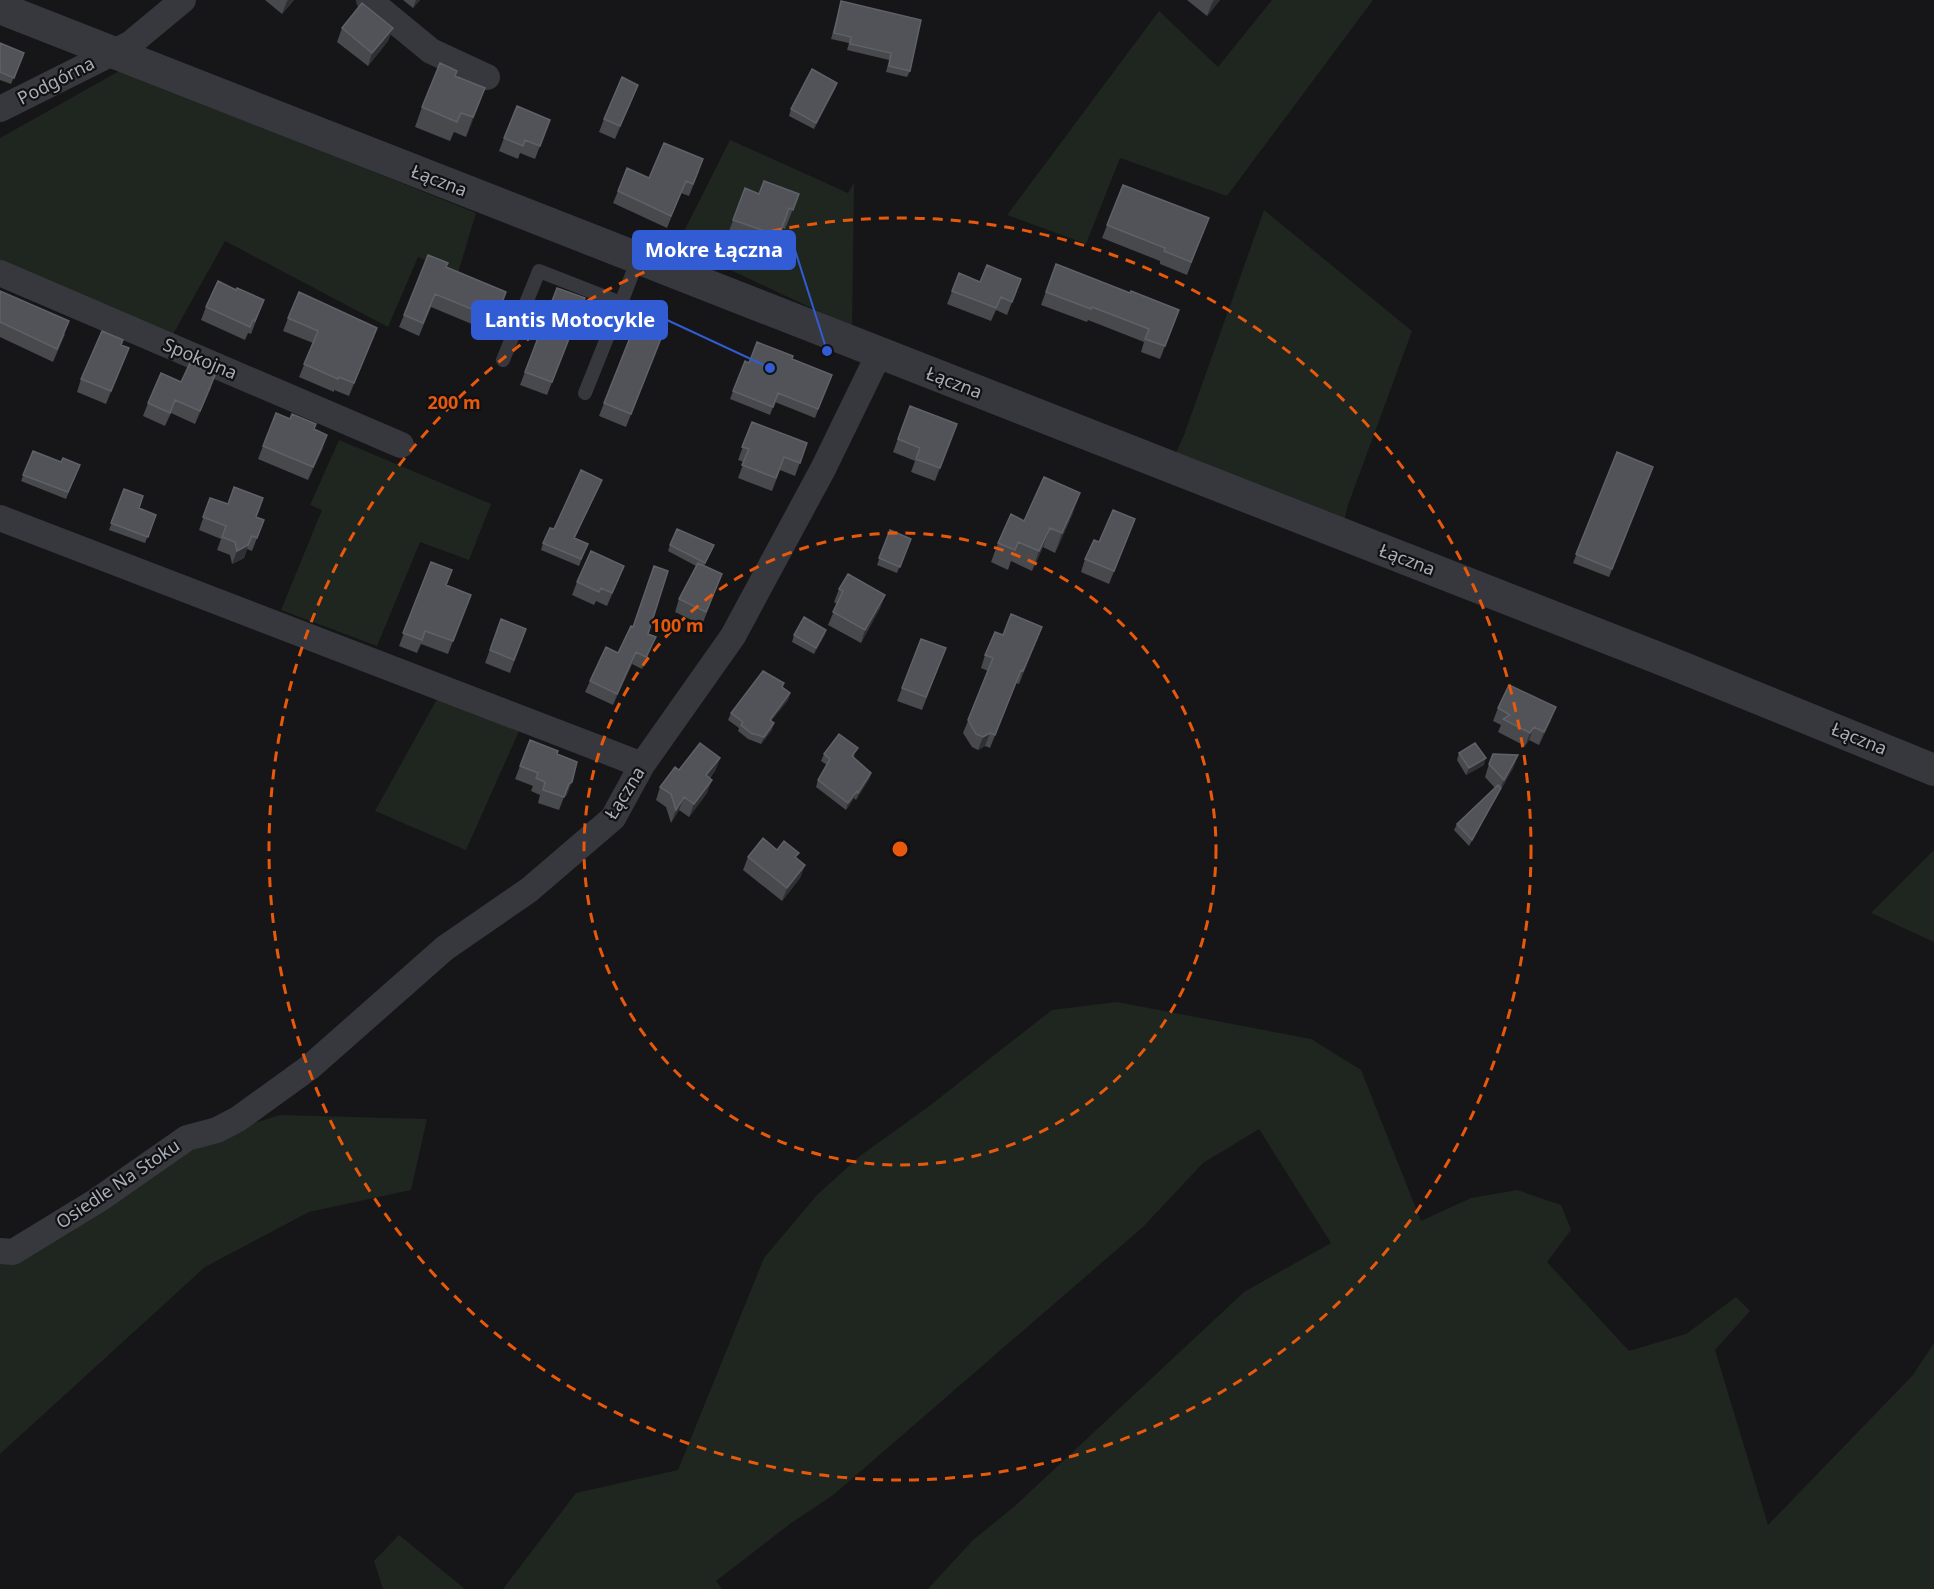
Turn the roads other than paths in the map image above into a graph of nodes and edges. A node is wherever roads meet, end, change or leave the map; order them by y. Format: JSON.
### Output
{"nodes":[{"id":1,"x":183,"y":0,"type":"edge"},
{"id":2,"x":369,"y":0,"type":"edge"},
{"id":3,"x":0,"y":8,"type":"edge"},
{"id":4,"x":112,"y":52,"type":"junction"},
{"id":5,"x":487,"y":77,"type":"dead end"},
{"id":6,"x":0,"y":109,"type":"edge"},
{"id":7,"x":638,"y":259,"type":"junction"},
{"id":8,"x":0,"y":273,"type":"edge"},
{"id":9,"x":621,"y":303,"type":"junction"},
{"id":10,"x":879,"y":354,"type":"junction"},
{"id":11,"x":503,"y":360,"type":"dead end"},
{"id":12,"x":585,"y":393,"type":"dead end"},
{"id":13,"x":401,"y":445,"type":"dead end"},
{"id":14,"x":0,"y":518,"type":"edge"},
{"id":15,"x":642,"y":765,"type":"junction"},
{"id":16,"x":1934,"y":770,"type":"edge"},
{"id":17,"x":238,"y":1119,"type":"joint"},
{"id":18,"x":0,"y":1251,"type":"edge"}],
"edges":[{"from":1,"to":4,"type":"street","name":"Podgórna"},
{"from":2,"to":5,"type":"street"},
{"from":3,"to":4,"type":"street","name":"Łączna"},
{"from":4,"to":6,"type":"street","name":"Podgórna"},
{"from":4,"to":7,"type":"street","name":"Łączna"},
{"from":7,"to":9,"type":"lane"},
{"from":7,"to":10,"type":"street","name":"Łączna"},
{"from":8,"to":13,"type":"street","name":"Spokojna"},
{"from":9,"to":11,"type":"lane"},
{"from":9,"to":12,"type":"lane"},
{"from":10,"to":15,"type":"street","name":"Łączna"},
{"from":10,"to":16,"type":"street","name":"Łączna"},
{"from":14,"to":15,"type":"street"},
{"from":15,"to":17,"type":"street","name":"Łączna"},
{"from":17,"to":18,"type":"street","name":"Osiedle Na Stoku"}]}
